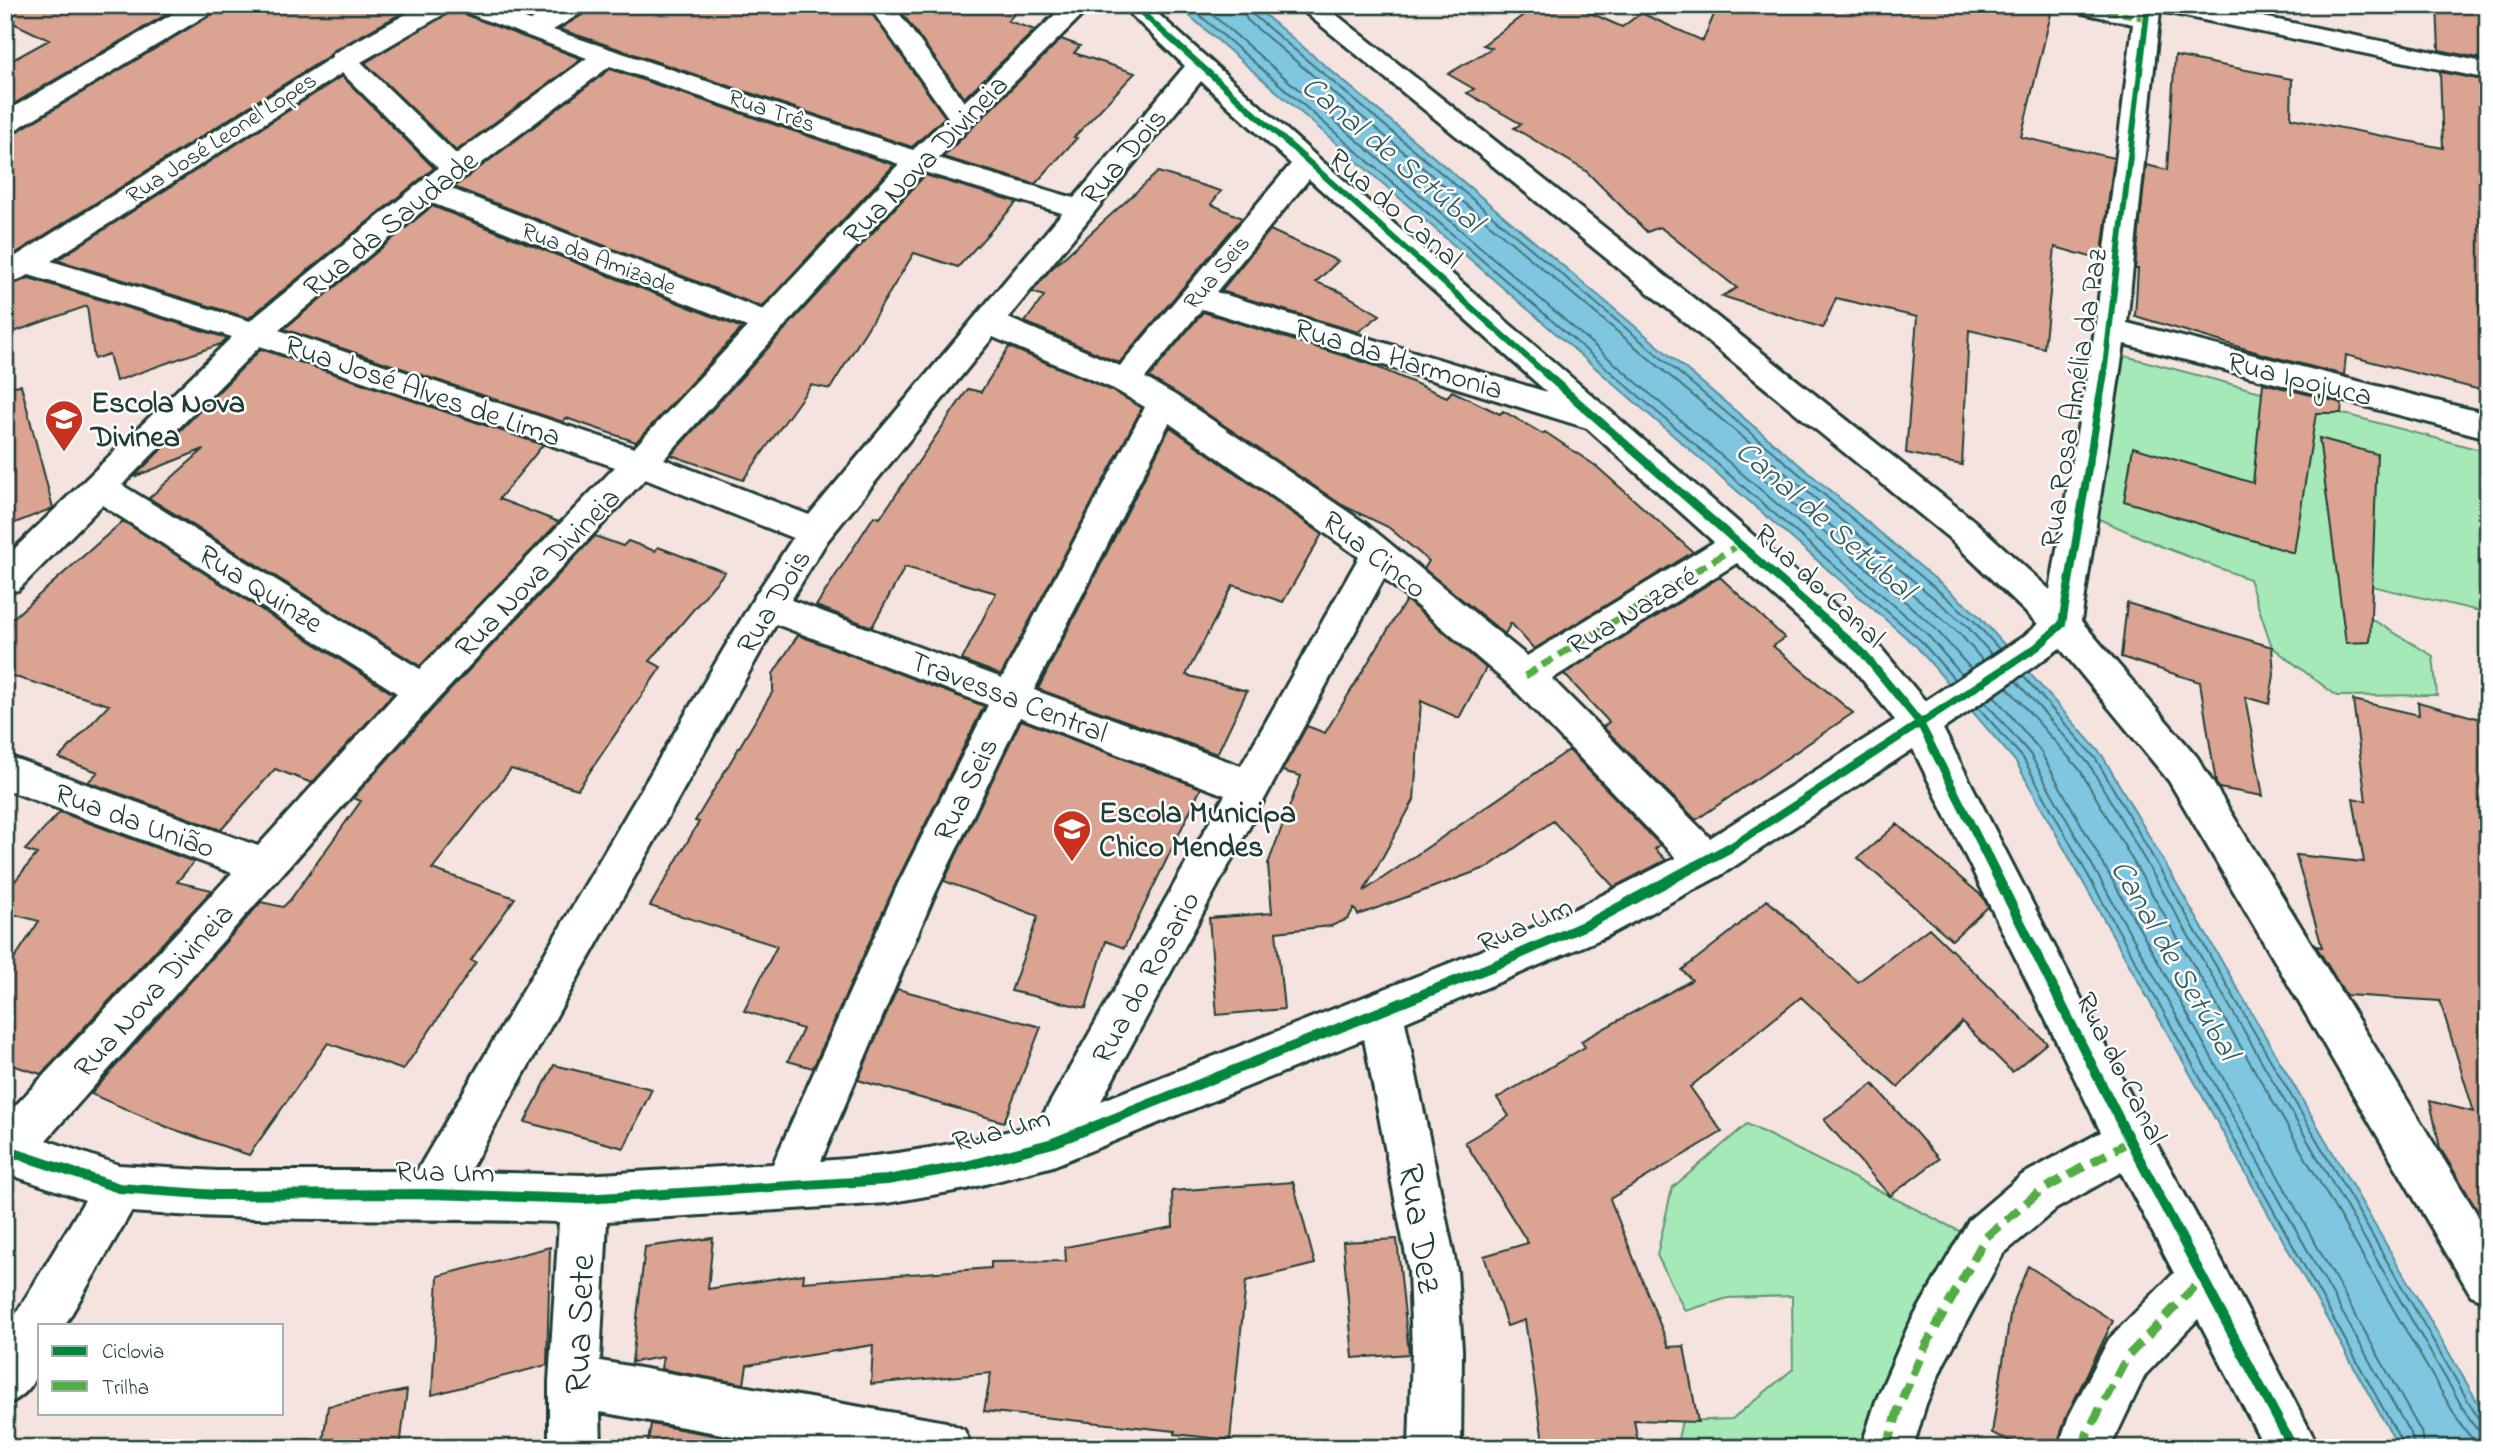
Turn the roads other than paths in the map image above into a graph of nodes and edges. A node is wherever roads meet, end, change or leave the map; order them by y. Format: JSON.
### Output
{"nodes":[{"id":1,"x":206,"y":5,"type":"edge"},
{"id":2,"x":442,"y":5,"type":"edge"},
{"id":3,"x":468,"y":5,"type":"edge"},
{"id":4,"x":577,"y":5,"type":"edge"},
{"id":5,"x":880,"y":5,"type":"edge"},
{"id":6,"x":1080,"y":5,"type":"edge"},
{"id":7,"x":1133,"y":5,"type":"edge"},
{"id":8,"x":1308,"y":5,"type":"edge"},
{"id":9,"x":2078,"y":5,"type":"edge"},
{"id":10,"x":2154,"y":10,"type":"edge"},
{"id":11,"x":532,"y":31,"type":"junction"},
{"id":12,"x":607,"y":56,"type":"junction"},
{"id":13,"x":343,"y":60,"type":"junction"},
{"id":14,"x":1199,"y":66,"type":"junction"},
{"id":15,"x":2488,"y":71,"type":"edge"},
{"id":16,"x":962,"y":118,"type":"junction"},
{"id":17,"x":5,"y":124,"type":"edge"},
{"id":18,"x":918,"y":161,"type":"junction"},
{"id":19,"x":1307,"y":163,"type":"junction"},
{"id":20,"x":455,"y":169,"type":"junction"},
{"id":21,"x":429,"y":191,"type":"junction"},
{"id":22,"x":1079,"y":209,"type":"junction"},
{"id":23,"x":16,"y":271,"type":"edge"},
{"id":24,"x":1196,"y":296,"type":"junction"},
{"id":25,"x":988,"y":322,"type":"junction"},
{"id":26,"x":769,"y":324,"type":"junction"},
{"id":27,"x":2111,"y":330,"type":"junction"},
{"id":28,"x":255,"y":333,"type":"junction"},
{"id":29,"x":1125,"y":381,"type":"junction"},
{"id":30,"x":1163,"y":403,"type":"junction"},
{"id":31,"x":1601,"y":421,"type":"junction"},
{"id":32,"x":2488,"y":426,"type":"edge"},
{"id":33,"x":640,"y":463,"type":"junction"},
{"id":34,"x":99,"y":487,"type":"junction"},
{"id":35,"x":816,"y":532,"type":"junction"},
{"id":36,"x":1740,"y":544,"type":"junction"},
{"id":37,"x":1380,"y":554,"type":"junction"},
{"id":38,"x":5,"y":580,"type":"edge"},
{"id":39,"x":768,"y":606,"type":"junction"},
{"id":40,"x":2050,"y":635,"type":"junction"},
{"id":41,"x":1525,"y":676,"type":"junction"},
{"id":42,"x":423,"y":690,"type":"junction"},
{"id":43,"x":1011,"y":696,"type":"junction"},
{"id":44,"x":1920,"y":723,"type":"junction"},
{"id":45,"x":5,"y":772,"type":"edge"},
{"id":46,"x":1250,"y":787,"type":"junction"},
{"id":47,"x":1707,"y":862,"type":"junction"},
{"id":48,"x":265,"y":867,"type":"junction"},
{"id":49,"x":1381,"y":1011,"type":"junction"},
{"id":50,"x":2130,"y":1141,"type":"junction"},
{"id":51,"x":1053,"y":1143,"type":"junction"},
{"id":52,"x":6,"y":1150,"type":"edge"},
{"id":53,"x":787,"y":1186,"type":"junction"},
{"id":54,"x":119,"y":1188,"type":"junction"},
{"id":55,"x":430,"y":1194,"type":"junction"},
{"id":56,"x":584,"y":1199,"type":"junction"},
{"id":57,"x":2204,"y":1277,"type":"junction"},
{"id":58,"x":2488,"y":1278,"type":"edge"},
{"id":59,"x":38,"y":1324,"type":"edge"},
{"id":60,"x":38,"y":1324,"type":"edge"},
{"id":61,"x":5,"y":1380,"type":"edge"},
{"id":62,"x":574,"y":1382,"type":"junction"},
{"id":63,"x":575,"y":1448,"type":"edge"},
{"id":64,"x":946,"y":1448,"type":"edge"},
{"id":65,"x":1435,"y":1448,"type":"edge"},
{"id":66,"x":1887,"y":1448,"type":"edge"},
{"id":67,"x":2084,"y":1448,"type":"edge"},
{"id":68,"x":2293,"y":1448,"type":"edge"}],
"edges":[{"from":1,"to":17,"type":"street"},
{"from":2,"to":13,"type":"street","name":"Rua José Leonel Lopes"},
{"from":3,"to":11,"type":"street","name":"Rua Três"},
{"from":4,"to":11,"type":"street"},
{"from":5,"to":16,"type":"street"},
{"from":6,"to":16,"type":"street","name":"Rua Nova Divineia"},
{"from":7,"to":14,"type":"street","name":"Rua do Canal"},
{"from":8,"to":40,"type":"street"},
{"from":9,"to":10,"type":"street"},
{"from":10,"to":15,"type":"street"},
{"from":10,"to":27,"type":"street","name":"Rua Rosa Amélia da Paz"},
{"from":11,"to":12,"type":"street","name":"Rua Três"},
{"from":12,"to":18,"type":"street","name":"Rua Três"},
{"from":12,"to":20,"type":"street","name":"Rua da Saudade"},
{"from":13,"to":20,"type":"street"},
{"from":13,"to":23,"type":"street","name":"Rua José Leonel Lopes"},
{"from":14,"to":19,"type":"street","name":"Rua do Canal"},
{"from":14,"to":22,"type":"street","name":"Rua Dois"},
{"from":16,"to":18,"type":"street","name":"Rua Nova Divineia"},
{"from":18,"to":22,"type":"street","name":"Rua Três"},
{"from":18,"to":26,"type":"street","name":"Rua Nova Divineia"},
{"from":19,"to":24,"type":"street","name":"Rua Seis"},
{"from":19,"to":31,"type":"street","name":"Rua do Canal"},
{"from":20,"to":21,"type":"street","name":"Rua da Saudade"},
{"from":21,"to":26,"type":"street","name":"Rua da Amizade"},
{"from":21,"to":28,"type":"street","name":"Rua da Saudade"},
{"from":22,"to":25,"type":"street","name":"Rua Dois"},
{"from":23,"to":28,"type":"street","name":"Rua José Alves de Lima"},
{"from":24,"to":29,"type":"street","name":"Rua Seis"},
{"from":24,"to":31,"type":"street","name":"Rua da Harmonia"},
{"from":25,"to":29,"type":"street","name":"Rua Cinco"},
{"from":25,"to":35,"type":"street","name":"Rua Dois"},
{"from":26,"to":33,"type":"street","name":"Rua Nova Divineia"},
{"from":27,"to":32,"type":"street","name":"Rua Ipojuca"},
{"from":27,"to":40,"type":"street","name":"Rua Rosa Amélia da Paz"},
{"from":28,"to":33,"type":"street","name":"Rua José Alves de Lima"},
{"from":28,"to":34,"type":"street","name":"Rua da Saudade"},
{"from":29,"to":30,"type":"street","name":"Rua Cinco"},
{"from":30,"to":37,"type":"street","name":"Rua Cinco"},
{"from":30,"to":43,"type":"street","name":"Rua Seis"},
{"from":31,"to":36,"type":"street","name":"Rua do Canal"},
{"from":33,"to":35,"type":"street","name":"Rua José Alves de Lima"},
{"from":33,"to":42,"type":"street","name":"Rua Nova Divineia"},
{"from":34,"to":38,"type":"street","name":"Rua da Saudade"},
{"from":34,"to":42,"type":"street","name":"Rua Quinze"},
{"from":35,"to":39,"type":"street","name":"Rua Dois"},
{"from":36,"to":41,"type":"street","name":"Rua Nazaré"},
{"from":36,"to":44,"type":"street","name":"Rua do Canal"},
{"from":37,"to":41,"type":"street","name":"Rua Cinco"},
{"from":37,"to":46,"type":"street","name":"Rua do Rosario"},
{"from":39,"to":43,"type":"street","name":"Travessa Central"},
{"from":39,"to":55,"type":"street","name":"Rua Dois"},
{"from":40,"to":44,"type":"street"},
{"from":40,"to":58,"type":"street"},
{"from":41,"to":47,"type":"street","name":"Rua Cinco"},
{"from":42,"to":48,"type":"street","name":"Rua Nova Divineia"},
{"from":43,"to":46,"type":"street","name":"Travessa Central"},
{"from":43,"to":53,"type":"street","name":"Rua Seis"},
{"from":44,"to":47,"type":"street","name":"Rua Um"},
{"from":44,"to":50,"type":"street","name":"Rua do Canal"},
{"from":45,"to":48,"type":"street","name":"Rua da União"},
{"from":46,"to":51,"type":"street","name":"Rua do Rosario"},
{"from":47,"to":49,"type":"street","name":"Rua Um"},
{"from":48,"to":52,"type":"street","name":"Rua Nova Divineia"},
{"from":49,"to":51,"type":"street","name":"Rua Um"},
{"from":49,"to":65,"type":"street","name":"Rua Dez"},
{"from":50,"to":57,"type":"street","name":"Rua do Canal"},
{"from":50,"to":66,"type":"street"},
{"from":51,"to":53,"type":"street","name":"Rua Um"},
{"from":52,"to":54,"type":"street","name":"Rua Um"},
{"from":53,"to":56,"type":"street","name":"Rua Um"},
{"from":54,"to":55,"type":"street","name":"Rua Um"},
{"from":54,"to":60,"type":"street"},
{"from":55,"to":56,"type":"street","name":"Rua Um"},
{"from":56,"to":62,"type":"street","name":"Rua Sete"},
{"from":57,"to":67,"type":"street"},
{"from":57,"to":68,"type":"street","name":"Rua do Canal"},
{"from":59,"to":61,"type":"street"},
{"from":62,"to":63,"type":"street","name":"Rua Sete"},
{"from":62,"to":64,"type":"street"}]}
